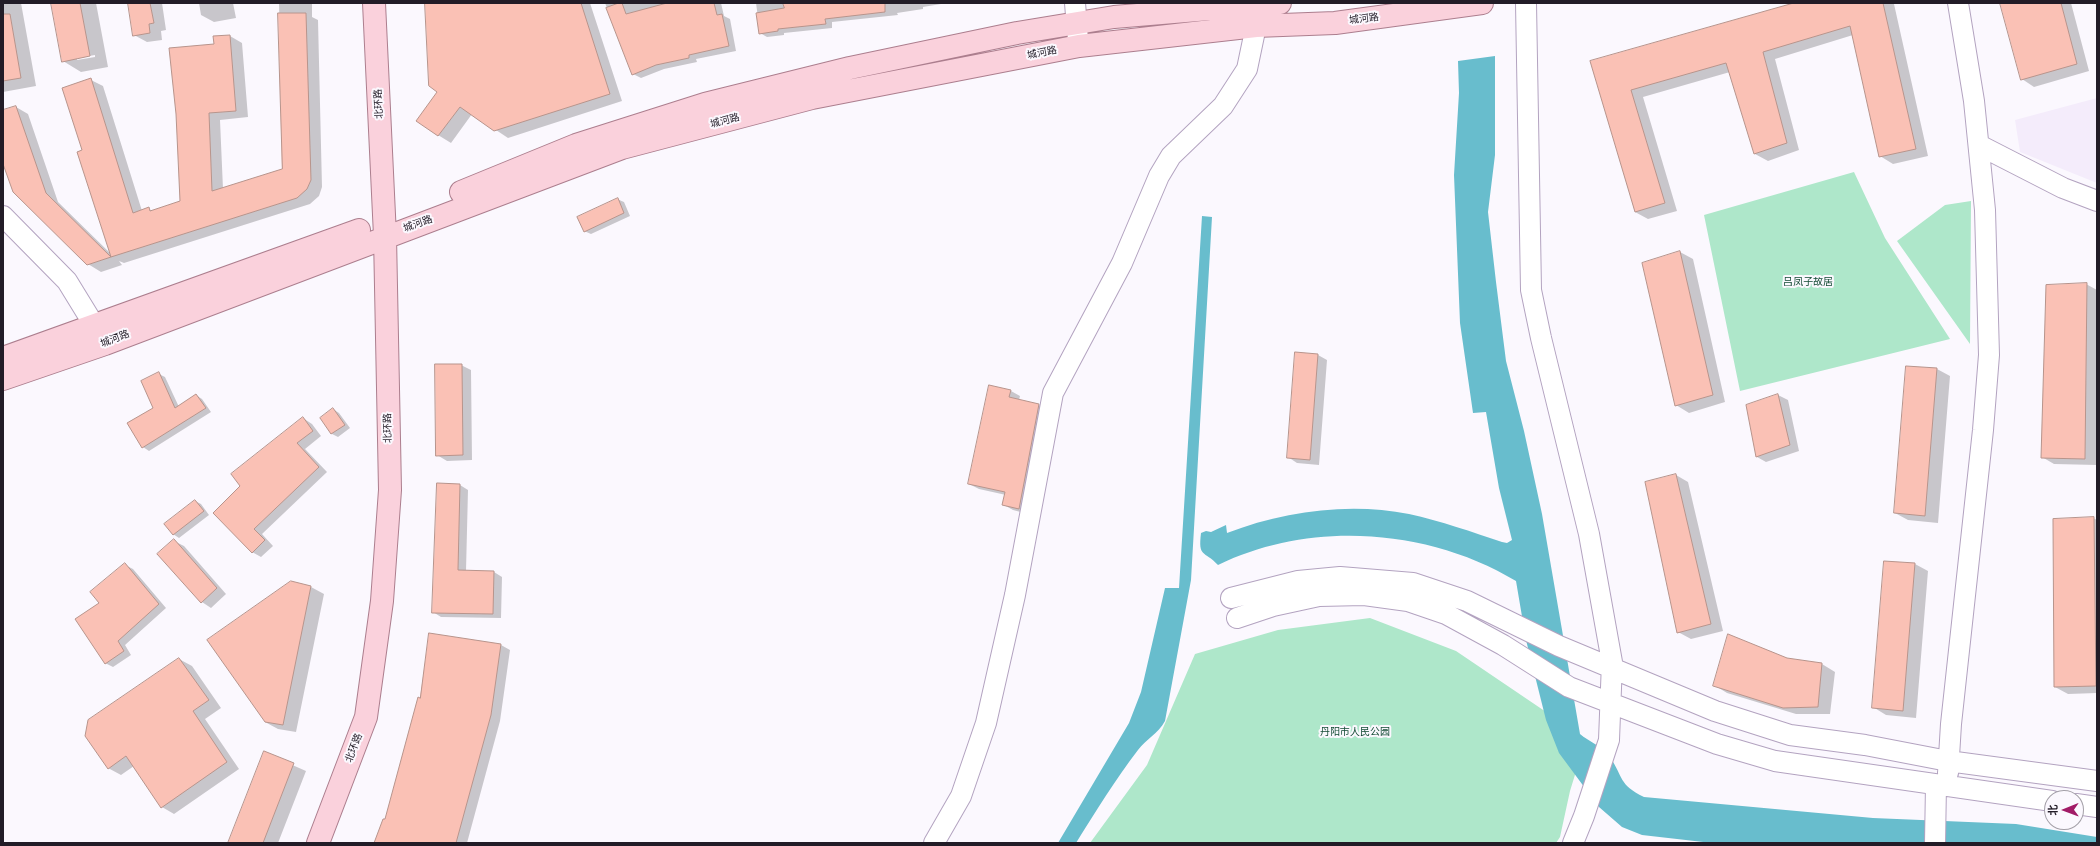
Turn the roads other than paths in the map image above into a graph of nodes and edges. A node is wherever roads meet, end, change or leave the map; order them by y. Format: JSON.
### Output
{"nodes":[{"id":1,"x":374,"y":3,"type":"edge"},
{"id":2,"x":1280,"y":3,"type":"edge"},
{"id":3,"x":1482,"y":3,"type":"edge"},
{"id":4,"x":1526,"y":3,"type":"edge"},
{"id":5,"x":1958,"y":3,"type":"edge"},
{"id":6,"x":1076,"y":13,"type":"edge"},
{"id":7,"x":1256,"y":26,"type":"junction"},
{"id":8,"x":1079,"y":46,"type":"junction"},
{"id":9,"x":1979,"y":146,"type":"junction"},
{"id":10,"x":2097,"y":201,"type":"edge"},
{"id":11,"x":3,"y":216,"type":"edge"},
{"id":12,"x":384,"y":228,"type":"junction"},
{"id":13,"x":94,"y":325,"type":"junction"},
{"id":14,"x":105,"y":344,"type":"junction"},
{"id":15,"x":3,"y":358,"type":"edge"},
{"id":16,"x":3,"y":379,"type":"edge"},
{"id":17,"x":1232,"y":598,"type":"dead end"},
{"id":18,"x":1237,"y":618,"type":"dead end"},
{"id":19,"x":1612,"y":668,"type":"junction"},
{"id":20,"x":1610,"y":703,"type":"junction"},
{"id":21,"x":1948,"y":761,"type":"junction"},
{"id":22,"x":2097,"y":782,"type":"edge"},
{"id":23,"x":1941,"y":785,"type":"junction"},
{"id":24,"x":2044,"y":800,"type":"edge"},
{"id":25,"x":2084,"y":805,"type":"edge"},
{"id":26,"x":2097,"y":807,"type":"edge"},
{"id":27,"x":318,"y":843,"type":"edge"},
{"id":28,"x":934,"y":843,"type":"edge"},
{"id":29,"x":1573,"y":843,"type":"edge"},
{"id":30,"x":1935,"y":843,"type":"edge"}],
"edges":[{"from":1,"to":12,"type":"main road","name":"北环路"},
{"from":2,"to":6,"type":"main road","name":"城河路"},
{"from":3,"to":7,"type":"main road","name":"城河路"},
{"from":4,"to":19,"type":"street"},
{"from":5,"to":9,"type":"street"},
{"from":6,"to":8,"type":"street"},
{"from":6,"to":12,"type":"main road","name":"城河路"},
{"from":7,"to":8,"type":"main road","name":"城河路"},
{"from":7,"to":28,"type":"street"},
{"from":8,"to":12,"type":"main road","name":"城河路"},
{"from":9,"to":10,"type":"street"},
{"from":9,"to":21,"type":"street"},
{"from":11,"to":13,"type":"street"},
{"from":12,"to":13,"type":"main road","name":"城河路"},
{"from":12,"to":14,"type":"main road","name":"城河路"},
{"from":12,"to":27,"type":"main road","name":"北环路"},
{"from":13,"to":14,"type":"street"},
{"from":13,"to":15,"type":"main road","name":"城河路"},
{"from":14,"to":16,"type":"main road","name":"城河路"},
{"from":17,"to":19,"type":"street"},
{"from":18,"to":20,"type":"street"},
{"from":19,"to":20,"type":"street"},
{"from":19,"to":21,"type":"street"},
{"from":20,"to":23,"type":"street"},
{"from":20,"to":29,"type":"street"},
{"from":21,"to":22,"type":"street"},
{"from":21,"to":23,"type":"street"},
{"from":23,"to":24,"type":"street"},
{"from":23,"to":30,"type":"street"},
{"from":25,"to":26,"type":"street"}]}
